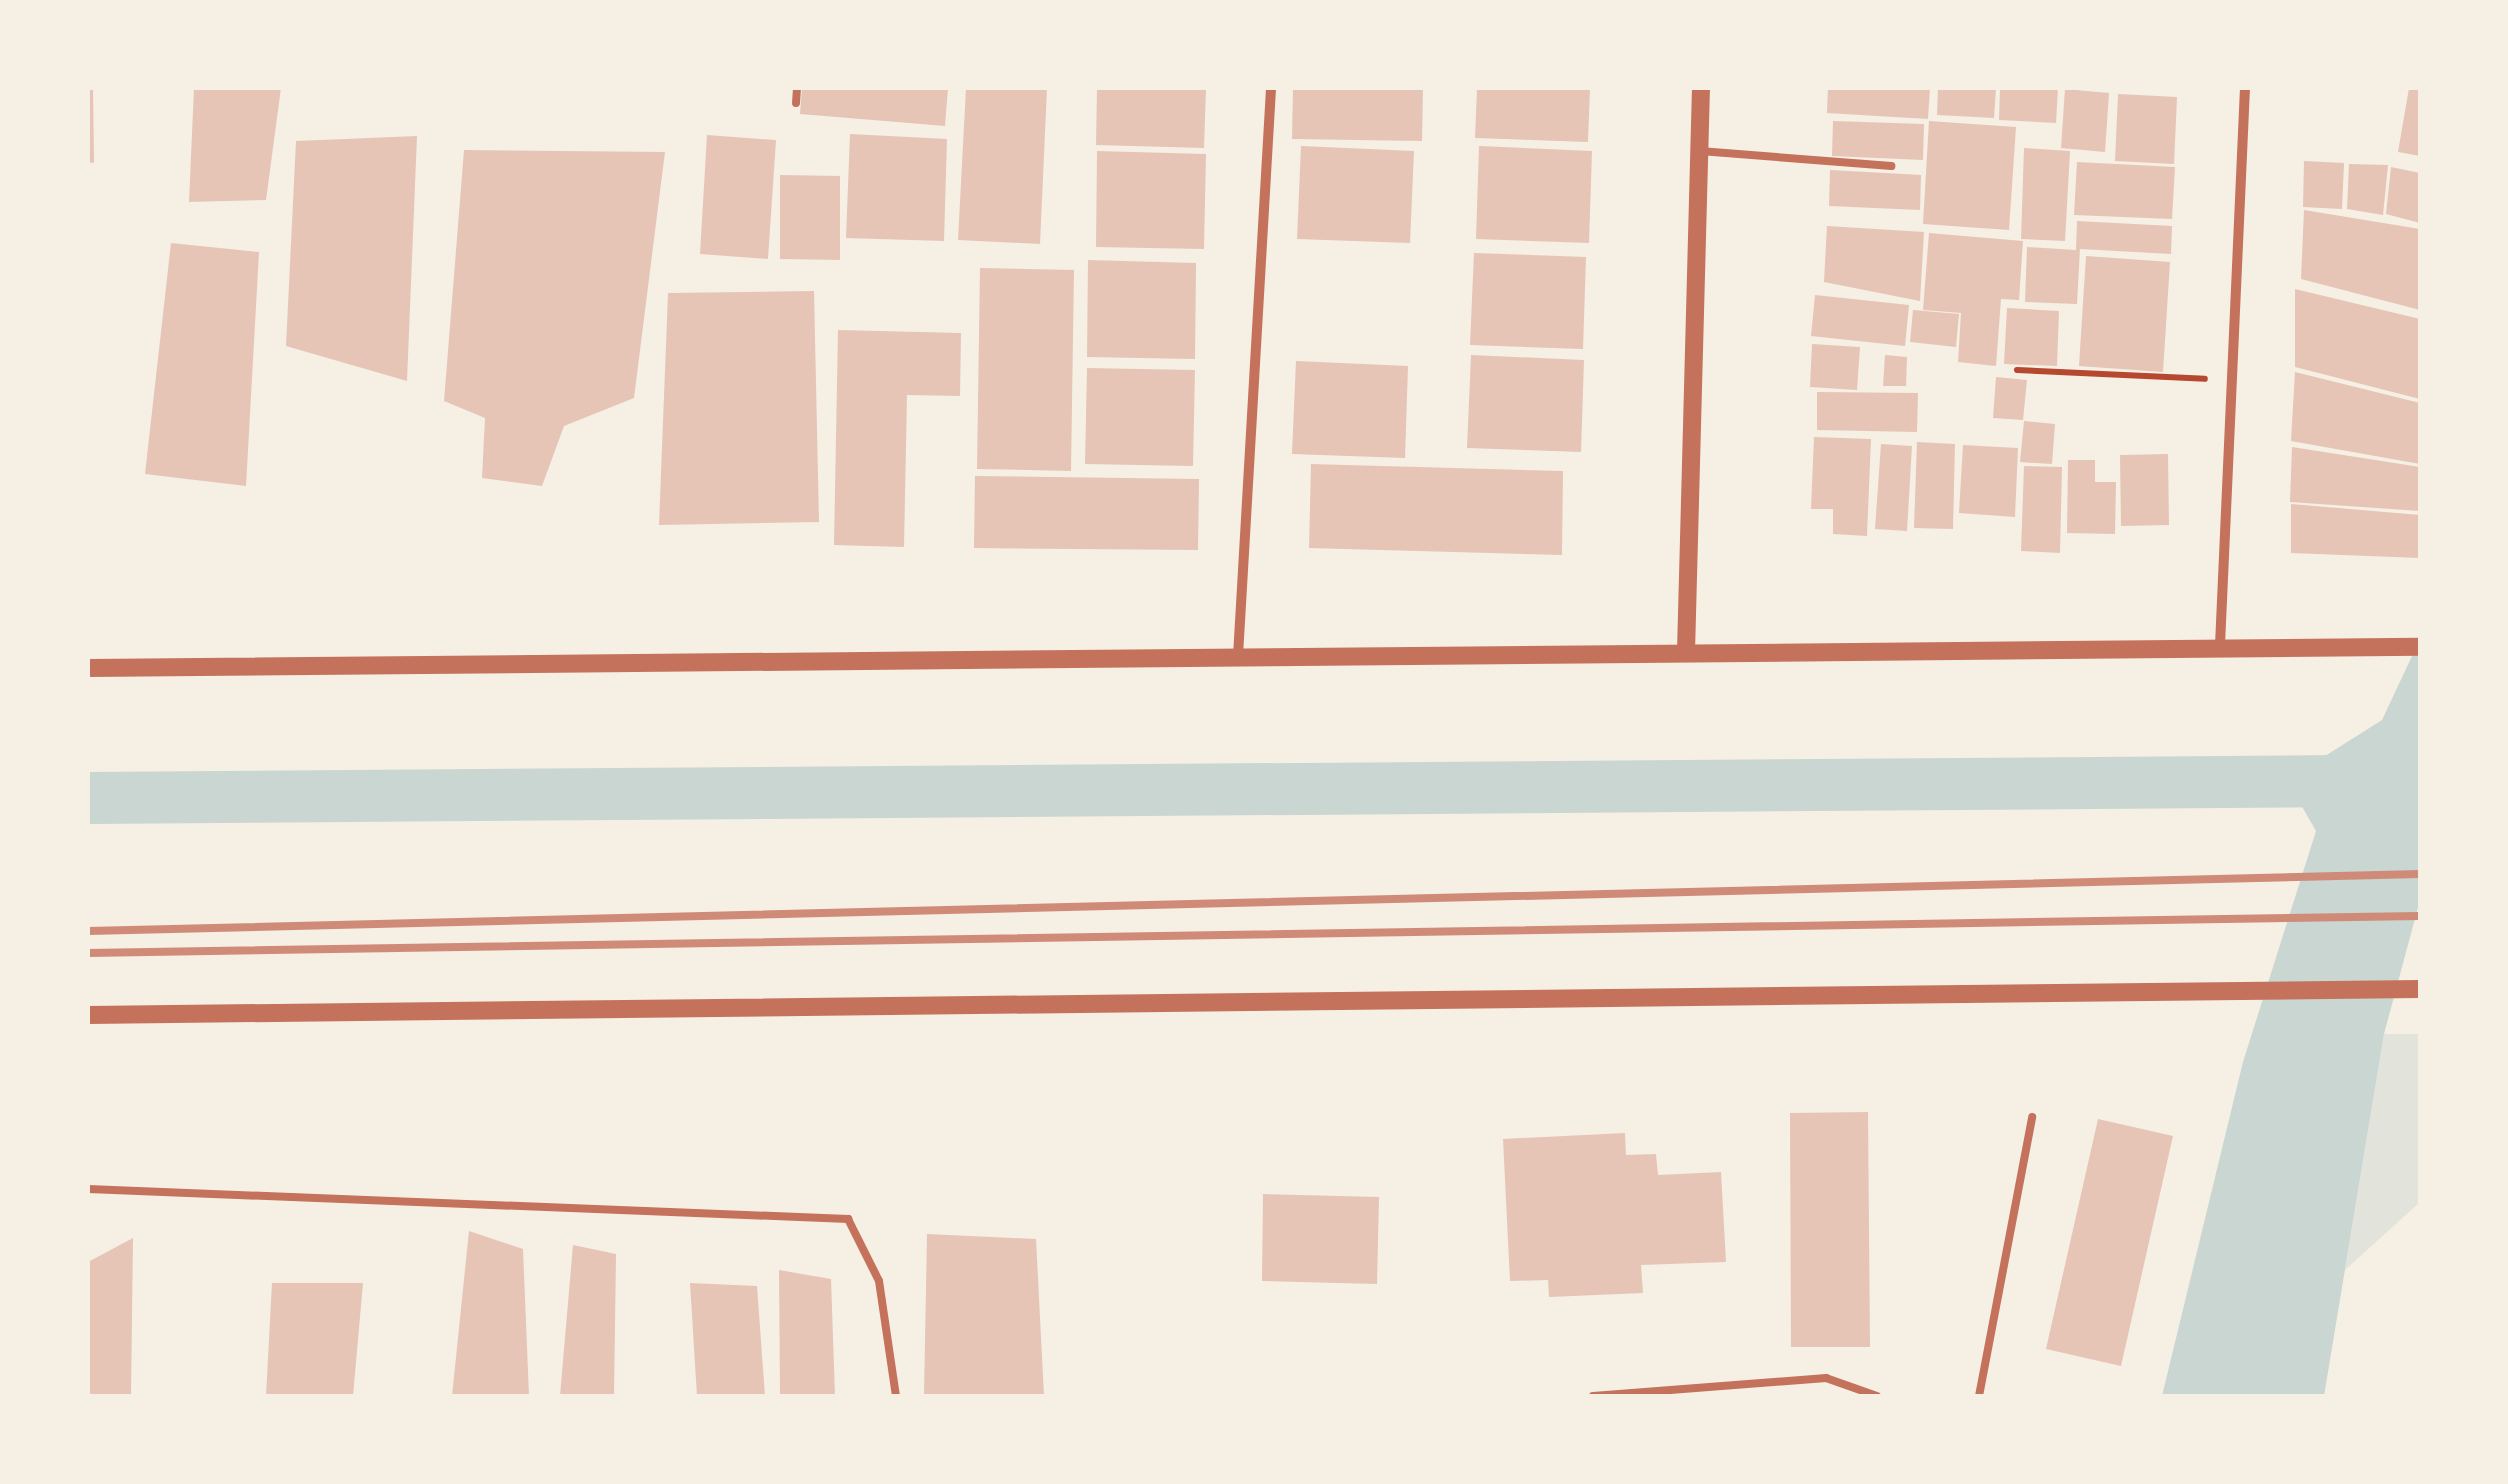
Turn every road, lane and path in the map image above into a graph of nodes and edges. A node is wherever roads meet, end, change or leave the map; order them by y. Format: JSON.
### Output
{"nodes":[{"id":1,"x":797,"y":88,"type":"edge"},
{"id":2,"x":1271,"y":88,"type":"edge"},
{"id":3,"x":1701,"y":88,"type":"edge"},
{"id":4,"x":2245,"y":88,"type":"edge"},
{"id":5,"x":796,"y":104,"type":"dead end"},
{"id":6,"x":1700,"y":151,"type":"junction"},
{"id":7,"x":1891,"y":166,"type":"dead end"},
{"id":8,"x":2017,"y":370,"type":"dead end"},
{"id":9,"x":2231,"y":380,"type":"junction"},
{"id":10,"x":2220,"y":645,"type":"junction"},
{"id":11,"x":2420,"y":647,"type":"edge"},
{"id":12,"x":1686,"y":652,"type":"junction"},
{"id":13,"x":1238,"y":656,"type":"junction"},
{"id":14,"x":88,"y":668,"type":"edge"},
{"id":15,"x":2420,"y":989,"type":"edge"},
{"id":16,"x":88,"y":1015,"type":"edge"},
{"id":17,"x":2032,"y":1117,"type":"dead end"},
{"id":18,"x":88,"y":1190,"type":"edge"},
{"id":19,"x":896,"y":1396,"type":"edge"},
{"id":20,"x":1594,"y":1396,"type":"edge"},
{"id":21,"x":1877,"y":1396,"type":"edge"},
{"id":22,"x":1978,"y":1396,"type":"edge"}],
"edges":[{"from":1,"to":5,"type":"lane"},
{"from":2,"to":13,"type":"street"},
{"from":3,"to":6,"type":"street"},
{"from":4,"to":9,"type":"street"},
{"from":6,"to":7,"type":"lane"},
{"from":6,"to":12,"type":"street"},
{"from":8,"to":9,"type":"path"},
{"from":9,"to":10,"type":"street"},
{"from":10,"to":11,"type":"street"},
{"from":10,"to":12,"type":"street"},
{"from":12,"to":13,"type":"street"},
{"from":13,"to":14,"type":"street"},
{"from":15,"to":16,"type":"street"},
{"from":17,"to":22,"type":"lane"},
{"from":18,"to":19,"type":"lane"},
{"from":20,"to":21,"type":"lane"}]}
